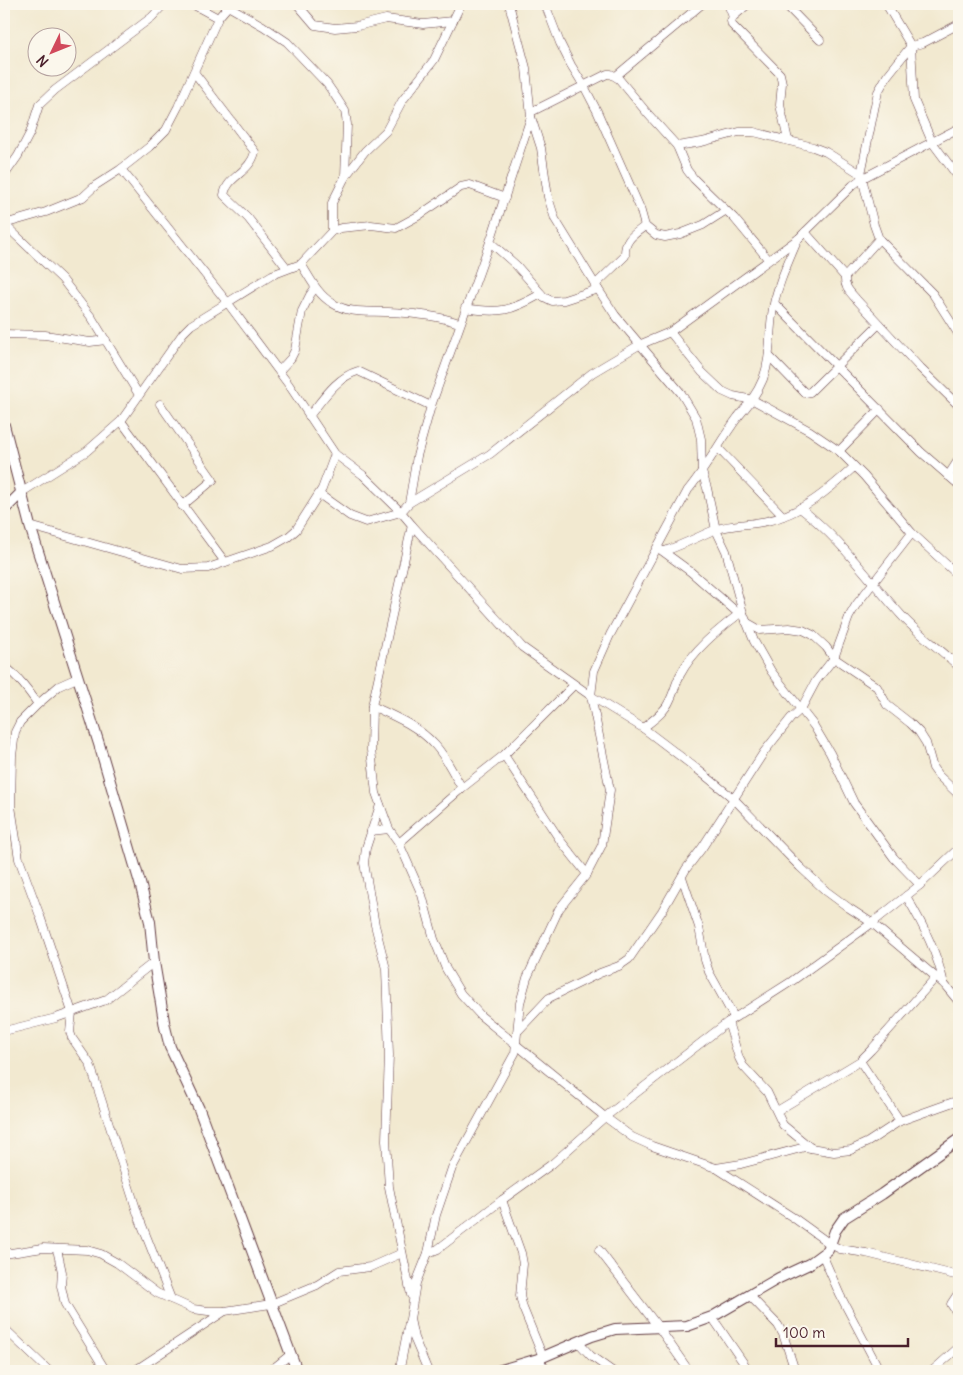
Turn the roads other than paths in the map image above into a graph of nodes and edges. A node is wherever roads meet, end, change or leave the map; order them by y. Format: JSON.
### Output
{"nodes":[{"id":1,"x":164,"y":4,"type":"edge"},
{"id":2,"x":192,"y":4,"type":"edge"},
{"id":3,"x":297,"y":4,"type":"edge"},
{"id":4,"x":461,"y":4,"type":"edge"},
{"id":5,"x":518,"y":4,"type":"edge"},
{"id":6,"x":702,"y":4,"type":"edge"},
{"id":7,"x":728,"y":4,"type":"edge"},
{"id":8,"x":748,"y":4,"type":"edge"},
{"id":9,"x":785,"y":4,"type":"edge"},
{"id":10,"x":886,"y":4,"type":"edge"},
{"id":11,"x":229,"y":5,"type":"edge"},
{"id":12,"x":547,"y":5,"type":"edge"},
{"id":13,"x":510,"y":6,"type":"edge"},
{"id":14,"x":733,"y":17,"type":"junction"},
{"id":15,"x":218,"y":18,"type":"junction"},
{"id":16,"x":453,"y":21,"type":"junction"},
{"id":17,"x":959,"y":24,"type":"edge"},
{"id":18,"x":820,"y":40,"type":"dead end"},
{"id":19,"x":911,"y":46,"type":"junction"},
{"id":20,"x":194,"y":72,"type":"junction"},
{"id":21,"x":616,"y":76,"type":"junction"},
{"id":22,"x":584,"y":86,"type":"junction"},
{"id":23,"x":531,"y":115,"type":"junction"},
{"id":24,"x":959,"y":128,"type":"edge"},
{"id":25,"x":788,"y":140,"type":"junction"},
{"id":26,"x":932,"y":142,"type":"junction"},
{"id":27,"x":677,"y":146,"type":"junction"},
{"id":28,"x":121,"y":169,"type":"junction"},
{"id":29,"x":4,"y":176,"type":"edge"},
{"id":30,"x":861,"y":176,"type":"junction"},
{"id":31,"x":345,"y":177,"type":"junction"},
{"id":32,"x":959,"y":178,"type":"edge"},
{"id":33,"x":505,"y":198,"type":"junction"},
{"id":34,"x":726,"y":211,"type":"junction"},
{"id":35,"x":645,"y":226,"type":"junction"},
{"id":36,"x":332,"y":231,"type":"junction"},
{"id":37,"x":805,"y":232,"type":"junction"},
{"id":38,"x":798,"y":238,"type":"junction"},
{"id":39,"x":879,"y":239,"type":"junction"},
{"id":40,"x":490,"y":242,"type":"junction"},
{"id":41,"x":768,"y":259,"type":"junction"},
{"id":42,"x":301,"y":264,"type":"junction"},
{"id":43,"x":287,"y":268,"type":"junction"},
{"id":44,"x":845,"y":277,"type":"junction"},
{"id":45,"x":596,"y":287,"type":"junction"},
{"id":46,"x":315,"y":288,"type":"junction"},
{"id":47,"x":541,"y":294,"type":"junction"},
{"id":48,"x":228,"y":302,"type":"junction"},
{"id":49,"x":775,"y":304,"type":"junction"},
{"id":50,"x":465,"y":308,"type":"junction"},
{"id":51,"x":460,"y":323,"type":"junction"},
{"id":52,"x":879,"y":324,"type":"junction"},
{"id":53,"x":670,"y":332,"type":"junction"},
{"id":54,"x":4,"y":334,"type":"edge"},
{"id":55,"x":959,"y":335,"type":"edge"},
{"id":56,"x":106,"y":340,"type":"junction"},
{"id":57,"x":639,"y":345,"type":"junction"},
{"id":58,"x":769,"y":356,"type":"junction"},
{"id":59,"x":836,"y":365,"type":"junction"},
{"id":60,"x":279,"y":371,"type":"junction"},
{"id":61,"x":139,"y":395,"type":"junction"},
{"id":62,"x":753,"y":400,"type":"junction"},
{"id":63,"x":160,"y":404,"type":"dead end"},
{"id":64,"x":431,"y":406,"type":"junction"},
{"id":65,"x":959,"y":406,"type":"edge"},
{"id":66,"x":880,"y":409,"type":"junction"},
{"id":67,"x":309,"y":416,"type":"junction"},
{"id":68,"x":121,"y":421,"type":"junction"},
{"id":69,"x":4,"y":425,"type":"edge"},
{"id":70,"x":718,"y":448,"type":"junction"},
{"id":71,"x":839,"y":451,"type":"junction"},
{"id":72,"x":335,"y":454,"type":"junction"},
{"id":73,"x":959,"y":459,"type":"edge"},
{"id":74,"x":854,"y":467,"type":"junction"},
{"id":75,"x":702,"y":472,"type":"junction"},
{"id":76,"x":948,"y":476,"type":"junction"},
{"id":77,"x":959,"y":485,"type":"edge"},
{"id":78,"x":22,"y":492,"type":"junction"},
{"id":79,"x":319,"y":494,"type":"junction"},
{"id":80,"x":410,"y":503,"type":"junction"},
{"id":81,"x":182,"y":506,"type":"junction"},
{"id":82,"x":5,"y":508,"type":"edge"},
{"id":83,"x":800,"y":508,"type":"junction"},
{"id":84,"x":402,"y":512,"type":"junction"},
{"id":85,"x":783,"y":516,"type":"junction"},
{"id":86,"x":412,"y":525,"type":"junction"},
{"id":87,"x":30,"y":526,"type":"junction"},
{"id":88,"x":716,"y":530,"type":"junction"},
{"id":89,"x":912,"y":533,"type":"junction"},
{"id":90,"x":661,"y":550,"type":"junction"},
{"id":91,"x":225,"y":562,"type":"junction"},
{"id":92,"x":959,"y":576,"type":"edge"},
{"id":93,"x":872,"y":583,"type":"junction"},
{"id":94,"x":741,"y":614,"type":"junction"},
{"id":95,"x":746,"y":622,"type":"junction"},
{"id":96,"x":834,"y":658,"type":"junction"},
{"id":97,"x":4,"y":666,"type":"edge"},
{"id":98,"x":959,"y":667,"type":"edge"},
{"id":99,"x":77,"y":678,"type":"junction"},
{"id":100,"x":574,"y":685,"type":"junction"},
{"id":101,"x":591,"y":696,"type":"junction"},
{"id":102,"x":38,"y":704,"type":"junction"},
{"id":103,"x":372,"y":706,"type":"junction"},
{"id":104,"x":801,"y":709,"type":"junction"},
{"id":105,"x":643,"y":728,"type":"junction"},
{"id":106,"x":504,"y":755,"type":"junction"},
{"id":107,"x":462,"y":788,"type":"junction"},
{"id":108,"x":959,"y":795,"type":"edge"},
{"id":109,"x":734,"y":799,"type":"junction"},
{"id":110,"x":380,"y":806,"type":"junction"},
{"id":111,"x":389,"y":829,"type":"junction"},
{"id":112,"x":371,"y":831,"type":"junction"},
{"id":113,"x":399,"y":843,"type":"junction"},
{"id":114,"x":959,"y":848,"type":"edge"},
{"id":115,"x":587,"y":874,"type":"junction"},
{"id":116,"x":682,"y":877,"type":"junction"},
{"id":117,"x":920,"y":885,"type":"junction"},
{"id":118,"x":906,"y":896,"type":"junction"},
{"id":119,"x":872,"y":923,"type":"junction"},
{"id":120,"x":154,"y":962,"type":"junction"},
{"id":121,"x":936,"y":977,"type":"junction"},
{"id":122,"x":944,"y":984,"type":"junction"},
{"id":123,"x":959,"y":1001,"type":"edge"},
{"id":124,"x":72,"y":1012,"type":"junction"},
{"id":125,"x":731,"y":1020,"type":"junction"},
{"id":126,"x":4,"y":1031,"type":"edge"},
{"id":127,"x":518,"y":1032,"type":"junction"},
{"id":128,"x":515,"y":1043,"type":"junction"},
{"id":129,"x":860,"y":1061,"type":"junction"},
{"id":130,"x":959,"y":1100,"type":"edge"},
{"id":131,"x":777,"y":1111,"type":"junction"},
{"id":132,"x":605,"y":1117,"type":"junction"},
{"id":133,"x":900,"y":1121,"type":"junction"},
{"id":134,"x":959,"y":1139,"type":"edge"},
{"id":135,"x":810,"y":1148,"type":"junction"},
{"id":136,"x":716,"y":1168,"type":"junction"},
{"id":137,"x":502,"y":1200,"type":"junction"},
{"id":138,"x":830,"y":1244,"type":"junction"},
{"id":139,"x":57,"y":1249,"type":"junction"},
{"id":140,"x":599,"y":1250,"type":"dead end"},
{"id":141,"x":402,"y":1253,"type":"junction"},
{"id":142,"x":428,"y":1253,"type":"junction"},
{"id":143,"x":4,"y":1254,"type":"edge"},
{"id":144,"x":822,"y":1254,"type":"junction"},
{"id":145,"x":959,"y":1276,"type":"edge"},
{"id":146,"x":959,"y":1292,"type":"edge"},
{"id":147,"x":750,"y":1296,"type":"junction"},
{"id":148,"x":171,"y":1299,"type":"junction"},
{"id":149,"x":412,"y":1299,"type":"junction"},
{"id":150,"x":271,"y":1304,"type":"junction"},
{"id":151,"x":225,"y":1311,"type":"junction"},
{"id":152,"x":959,"y":1316,"type":"edge"},
{"id":153,"x":712,"y":1317,"type":"junction"},
{"id":154,"x":410,"y":1319,"type":"junction"},
{"id":155,"x":4,"y":1328,"type":"edge"},
{"id":156,"x":659,"y":1328,"type":"junction"},
{"id":157,"x":578,"y":1342,"type":"junction"},
{"id":158,"x":959,"y":1346,"type":"edge"},
{"id":159,"x":291,"y":1354,"type":"junction"},
{"id":160,"x":540,"y":1358,"type":"junction"},
{"id":161,"x":399,"y":1370,"type":"edge"},
{"id":162,"x":49,"y":1371,"type":"edge"},
{"id":163,"x":106,"y":1371,"type":"edge"},
{"id":164,"x":134,"y":1371,"type":"edge"},
{"id":165,"x":270,"y":1371,"type":"edge"},
{"id":166,"x":297,"y":1371,"type":"edge"},
{"id":167,"x":428,"y":1371,"type":"edge"},
{"id":168,"x":498,"y":1371,"type":"edge"},
{"id":169,"x":547,"y":1371,"type":"edge"},
{"id":170,"x":612,"y":1371,"type":"edge"},
{"id":171,"x":689,"y":1371,"type":"edge"},
{"id":172,"x":749,"y":1371,"type":"edge"},
{"id":173,"x":795,"y":1371,"type":"edge"},
{"id":174,"x":880,"y":1371,"type":"edge"},
{"id":175,"x":932,"y":1371,"type":"edge"}],
"edges":[{"from":1,"to":29,"type":"street"},
{"from":2,"to":15,"type":"street"},
{"from":3,"to":16,"type":"street"},
{"from":4,"to":16,"type":"street"},
{"from":5,"to":13,"type":"street"},
{"from":6,"to":21,"type":"street"},
{"from":7,"to":14,"type":"street"},
{"from":8,"to":14,"type":"street"},
{"from":9,"to":18,"type":"street"},
{"from":10,"to":19,"type":"street"},
{"from":11,"to":15,"type":"street"},
{"from":11,"to":31,"type":"street"},
{"from":12,"to":22,"type":"street"},
{"from":13,"to":23,"type":"street"},
{"from":14,"to":25,"type":"street"},
{"from":15,"to":20,"type":"street"},
{"from":16,"to":31,"type":"street"},
{"from":17,"to":19,"type":"street"},
{"from":19,"to":26,"type":"street"},
{"from":19,"to":30,"type":"street"},
{"from":20,"to":28,"type":"street"},
{"from":20,"to":43,"type":"street"},
{"from":21,"to":22,"type":"street"},
{"from":21,"to":27,"type":"street"},
{"from":22,"to":23,"type":"street"},
{"from":22,"to":35,"type":"street"},
{"from":23,"to":33,"type":"street"},
{"from":23,"to":45,"type":"street"},
{"from":24,"to":26,"type":"street"},
{"from":25,"to":27,"type":"street"},
{"from":25,"to":30,"type":"street"},
{"from":26,"to":30,"type":"street"},
{"from":26,"to":32,"type":"street"},
{"from":27,"to":34,"type":"street"},
{"from":28,"to":48,"type":"street"},
{"from":28,"to":56,"type":"street"},
{"from":30,"to":37,"type":"street"},
{"from":30,"to":39,"type":"street"},
{"from":31,"to":36,"type":"street"},
{"from":33,"to":36,"type":"street"},
{"from":33,"to":40,"type":"street"},
{"from":34,"to":35,"type":"street"},
{"from":34,"to":41,"type":"street"},
{"from":35,"to":45,"type":"street"},
{"from":36,"to":42,"type":"street"},
{"from":37,"to":38,"type":"street"},
{"from":37,"to":44,"type":"street"},
{"from":38,"to":41,"type":"street"},
{"from":38,"to":49,"type":"street"},
{"from":39,"to":44,"type":"street"},
{"from":39,"to":55,"type":"street"},
{"from":40,"to":47,"type":"street"},
{"from":40,"to":50,"type":"street"},
{"from":41,"to":53,"type":"street"},
{"from":42,"to":43,"type":"street"},
{"from":42,"to":46,"type":"street"},
{"from":43,"to":48,"type":"street"},
{"from":44,"to":52,"type":"street"},
{"from":45,"to":47,"type":"street"},
{"from":45,"to":57,"type":"street"},
{"from":46,"to":51,"type":"street"},
{"from":46,"to":60,"type":"street"},
{"from":47,"to":50,"type":"street"},
{"from":48,"to":60,"type":"street"},
{"from":48,"to":61,"type":"street"},
{"from":49,"to":58,"type":"street"},
{"from":49,"to":59,"type":"street"},
{"from":50,"to":51,"type":"street"},
{"from":51,"to":64,"type":"street"},
{"from":52,"to":59,"type":"street"},
{"from":52,"to":65,"type":"street"},
{"from":53,"to":57,"type":"street"},
{"from":53,"to":62,"type":"street"},
{"from":54,"to":56,"type":"street"},
{"from":56,"to":61,"type":"street"},
{"from":57,"to":75,"type":"street"},
{"from":57,"to":80,"type":"street"},
{"from":58,"to":59,"type":"street"},
{"from":58,"to":62,"type":"street"},
{"from":59,"to":66,"type":"street"},
{"from":60,"to":67,"type":"street"},
{"from":61,"to":68,"type":"street"},
{"from":62,"to":70,"type":"street"},
{"from":62,"to":71,"type":"street"},
{"from":63,"to":81,"type":"street"},
{"from":64,"to":67,"type":"street"},
{"from":64,"to":80,"type":"street"},
{"from":66,"to":71,"type":"street"},
{"from":66,"to":76,"type":"street"},
{"from":67,"to":72,"type":"street"},
{"from":68,"to":78,"type":"street"},
{"from":68,"to":81,"type":"street"},
{"from":69,"to":78,"type":"street"},
{"from":70,"to":75,"type":"street"},
{"from":70,"to":85,"type":"street"},
{"from":71,"to":74,"type":"street"},
{"from":72,"to":79,"type":"street"},
{"from":72,"to":84,"type":"street"},
{"from":73,"to":76,"type":"street"},
{"from":74,"to":83,"type":"street"},
{"from":74,"to":89,"type":"street"},
{"from":75,"to":88,"type":"street"},
{"from":75,"to":90,"type":"street"},
{"from":76,"to":77,"type":"street"},
{"from":78,"to":82,"type":"street"},
{"from":78,"to":87,"type":"street"},
{"from":79,"to":84,"type":"street"},
{"from":79,"to":91,"type":"street"},
{"from":80,"to":84,"type":"street"},
{"from":81,"to":91,"type":"street"},
{"from":83,"to":85,"type":"street"},
{"from":83,"to":93,"type":"street"},
{"from":84,"to":86,"type":"street"},
{"from":85,"to":88,"type":"street"},
{"from":86,"to":100,"type":"street"},
{"from":86,"to":103,"type":"street"},
{"from":87,"to":91,"type":"street"},
{"from":87,"to":99,"type":"street"},
{"from":88,"to":90,"type":"street"},
{"from":88,"to":94,"type":"street"},
{"from":89,"to":92,"type":"street"},
{"from":89,"to":93,"type":"street"},
{"from":90,"to":94,"type":"street"},
{"from":90,"to":101,"type":"street"},
{"from":93,"to":96,"type":"street"},
{"from":93,"to":98,"type":"street"},
{"from":94,"to":95,"type":"street"},
{"from":94,"to":105,"type":"street"},
{"from":95,"to":96,"type":"street"},
{"from":95,"to":104,"type":"street"},
{"from":96,"to":104,"type":"street"},
{"from":96,"to":108,"type":"street"},
{"from":97,"to":102,"type":"street"},
{"from":99,"to":102,"type":"street"},
{"from":99,"to":120,"type":"street"},
{"from":100,"to":101,"type":"street"},
{"from":100,"to":106,"type":"street"},
{"from":101,"to":105,"type":"street"},
{"from":101,"to":115,"type":"street"},
{"from":102,"to":124,"type":"street"},
{"from":103,"to":107,"type":"street"},
{"from":103,"to":110,"type":"street"},
{"from":104,"to":109,"type":"street"},
{"from":104,"to":117,"type":"street"},
{"from":105,"to":109,"type":"street"},
{"from":106,"to":107,"type":"street"},
{"from":106,"to":115,"type":"street"},
{"from":107,"to":113,"type":"street"},
{"from":109,"to":116,"type":"street"},
{"from":109,"to":119,"type":"street"},
{"from":110,"to":111,"type":"street"},
{"from":110,"to":112,"type":"street"},
{"from":111,"to":112,"type":"street"},
{"from":111,"to":113,"type":"street"},
{"from":112,"to":141,"type":"street"},
{"from":113,"to":128,"type":"street"},
{"from":114,"to":117,"type":"street"},
{"from":115,"to":127,"type":"street"},
{"from":116,"to":125,"type":"street"},
{"from":116,"to":127,"type":"street"},
{"from":117,"to":118,"type":"street"},
{"from":118,"to":119,"type":"street"},
{"from":118,"to":122,"type":"street"},
{"from":119,"to":121,"type":"street"},
{"from":119,"to":125,"type":"street"},
{"from":120,"to":124,"type":"street"},
{"from":120,"to":150,"type":"street"},
{"from":121,"to":122,"type":"street"},
{"from":121,"to":129,"type":"street"},
{"from":122,"to":123,"type":"street"},
{"from":124,"to":126,"type":"street"},
{"from":124,"to":148,"type":"street"},
{"from":125,"to":131,"type":"street"},
{"from":125,"to":132,"type":"street"},
{"from":127,"to":128,"type":"street"},
{"from":128,"to":132,"type":"street"},
{"from":128,"to":142,"type":"street"},
{"from":129,"to":131,"type":"street"},
{"from":129,"to":133,"type":"street"},
{"from":130,"to":133,"type":"street"},
{"from":131,"to":135,"type":"street"},
{"from":132,"to":136,"type":"street"},
{"from":132,"to":137,"type":"street"},
{"from":133,"to":135,"type":"street"},
{"from":134,"to":138,"type":"street"},
{"from":135,"to":136,"type":"street"},
{"from":136,"to":138,"type":"street"},
{"from":137,"to":142,"type":"street"},
{"from":137,"to":160,"type":"street"},
{"from":138,"to":144,"type":"street"},
{"from":138,"to":145,"type":"street"},
{"from":139,"to":143,"type":"street"},
{"from":139,"to":148,"type":"street"},
{"from":139,"to":163,"type":"street"},
{"from":140,"to":156,"type":"street"},
{"from":141,"to":149,"type":"street"},
{"from":141,"to":150,"type":"street"},
{"from":142,"to":149,"type":"street"},
{"from":144,"to":147,"type":"street"},
{"from":144,"to":174,"type":"street"},
{"from":146,"to":152,"type":"street"},
{"from":147,"to":153,"type":"street"},
{"from":147,"to":173,"type":"street"},
{"from":148,"to":151,"type":"street"},
{"from":149,"to":154,"type":"street"},
{"from":150,"to":151,"type":"street"},
{"from":150,"to":159,"type":"street"},
{"from":151,"to":164,"type":"street"},
{"from":153,"to":156,"type":"street"},
{"from":153,"to":172,"type":"street"},
{"from":154,"to":161,"type":"street"},
{"from":154,"to":167,"type":"street"},
{"from":155,"to":162,"type":"street"},
{"from":156,"to":157,"type":"street"},
{"from":156,"to":171,"type":"street"},
{"from":157,"to":160,"type":"street"},
{"from":157,"to":170,"type":"street"},
{"from":158,"to":175,"type":"street"},
{"from":159,"to":165,"type":"street"},
{"from":159,"to":166,"type":"street"},
{"from":160,"to":168,"type":"street"},
{"from":160,"to":169,"type":"street"}]}
